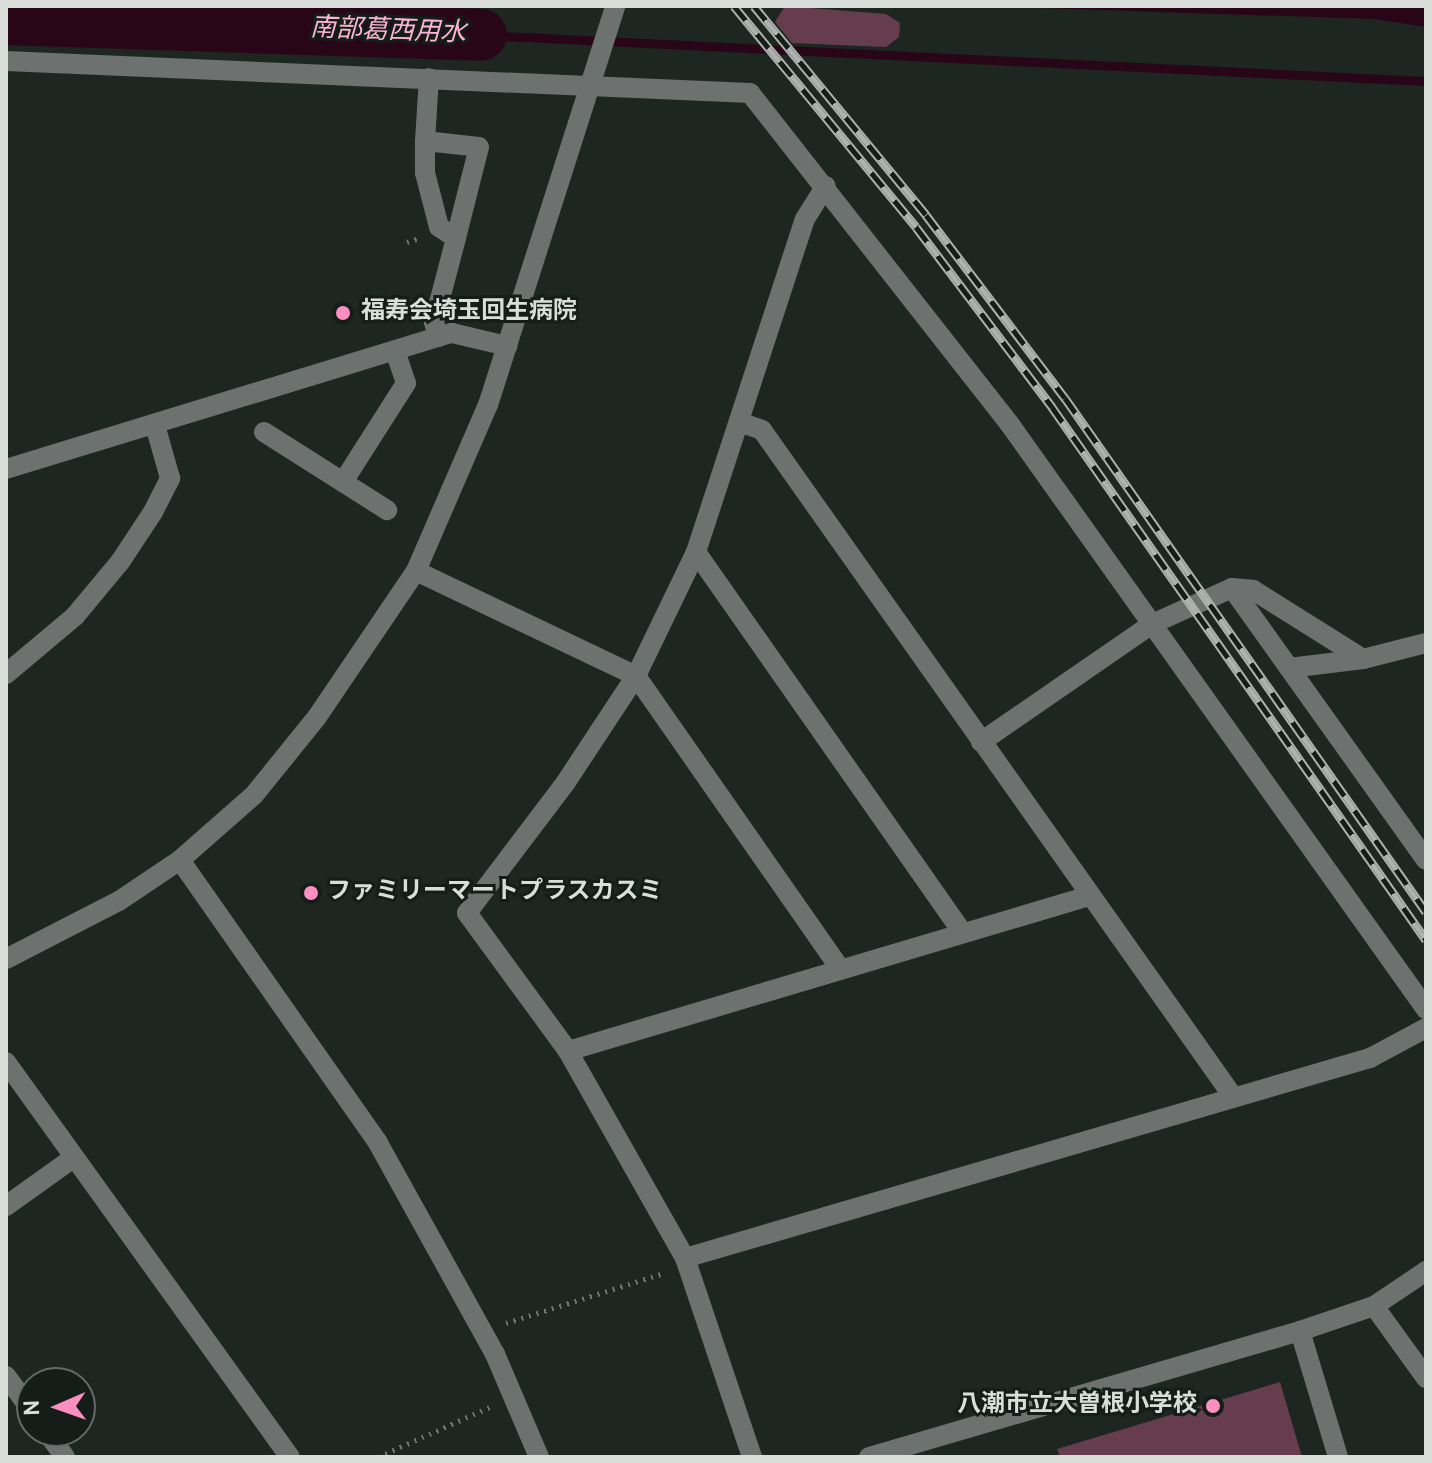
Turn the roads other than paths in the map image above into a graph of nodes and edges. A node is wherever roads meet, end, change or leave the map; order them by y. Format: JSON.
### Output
{"nodes":[{"id":1,"x":614,"y":8,"type":"edge"},
{"id":2,"x":6,"y":61,"type":"edge"},
{"id":3,"x":429,"y":78,"type":"junction"},
{"id":4,"x":593,"y":78,"type":"junction"},
{"id":5,"x":425,"y":141,"type":"junction"},
{"id":6,"x":826,"y":186,"type":"junction"},
{"id":7,"x":456,"y":238,"type":"junction"},
{"id":8,"x":438,"y":337,"type":"junction"},
{"id":9,"x":507,"y":346,"type":"junction"},
{"id":10,"x":395,"y":351,"type":"junction"},
{"id":11,"x":742,"y":423,"type":"junction"},
{"id":12,"x":155,"y":425,"type":"junction"},
{"id":13,"x":264,"y":432,"type":"dead end"},
{"id":14,"x":6,"y":469,"type":"edge"},
{"id":15,"x":343,"y":482,"type":"junction"},
{"id":16,"x":387,"y":510,"type":"dead end"},
{"id":17,"x":696,"y":552,"type":"junction"},
{"id":18,"x":416,"y":571,"type":"junction"},
{"id":19,"x":1232,"y":588,"type":"junction"},
{"id":20,"x":1152,"y":624,"type":"junction"},
{"id":21,"x":1426,"y":643,"type":"edge"},
{"id":22,"x":1363,"y":659,"type":"junction"},
{"id":23,"x":1289,"y":668,"type":"junction"},
{"id":24,"x":6,"y":674,"type":"edge"},
{"id":25,"x":636,"y":676,"type":"junction"},
{"id":26,"x":981,"y":742,"type":"junction"},
{"id":27,"x":180,"y":860,"type":"junction"},
{"id":28,"x":1426,"y":860,"type":"edge"},
{"id":29,"x":1089,"y":896,"type":"junction"},
{"id":30,"x":962,"y":932,"type":"junction"},
{"id":31,"x":6,"y":959,"type":"edge"},
{"id":32,"x":840,"y":968,"type":"junction"},
{"id":33,"x":1426,"y":1009,"type":"edge"},
{"id":34,"x":1426,"y":1028,"type":"edge"},
{"id":35,"x":568,"y":1051,"type":"junction"},
{"id":36,"x":6,"y":1062,"type":"edge"},
{"id":37,"x":1232,"y":1095,"type":"junction"},
{"id":38,"x":73,"y":1158,"type":"junction"},
{"id":39,"x":6,"y":1206,"type":"edge"},
{"id":40,"x":685,"y":1258,"type":"junction"},
{"id":41,"x":1426,"y":1271,"type":"edge"},
{"id":42,"x":1374,"y":1306,"type":"junction"},
{"id":43,"x":1300,"y":1331,"type":"junction"},
{"id":44,"x":1426,"y":1378,"type":"edge"},
{"id":45,"x":290,"y":1457,"type":"edge"},
{"id":46,"x":539,"y":1457,"type":"edge"},
{"id":47,"x":752,"y":1457,"type":"edge"},
{"id":48,"x":869,"y":1457,"type":"edge"},
{"id":49,"x":1338,"y":1457,"type":"edge"}],
"edges":[{"from":1,"to":4,"type":"street"},
{"from":2,"to":3,"type":"street"},
{"from":3,"to":4,"type":"street"},
{"from":3,"to":5,"type":"street"},
{"from":4,"to":6,"type":"street"},
{"from":4,"to":9,"type":"street"},
{"from":5,"to":7,"type":"street"},
{"from":5,"to":7,"type":"street"},
{"from":6,"to":11,"type":"street"},
{"from":6,"to":20,"type":"street"},
{"from":7,"to":8,"type":"street"},
{"from":8,"to":9,"type":"street"},
{"from":8,"to":10,"type":"street"},
{"from":9,"to":18,"type":"street"},
{"from":10,"to":12,"type":"street"},
{"from":10,"to":15,"type":"street"},
{"from":11,"to":17,"type":"street"},
{"from":11,"to":26,"type":"street"},
{"from":12,"to":14,"type":"street"},
{"from":12,"to":24,"type":"street"},
{"from":13,"to":15,"type":"street"},
{"from":15,"to":16,"type":"street"},
{"from":17,"to":25,"type":"street"},
{"from":17,"to":30,"type":"street"},
{"from":18,"to":25,"type":"street"},
{"from":18,"to":27,"type":"street"},
{"from":19,"to":20,"type":"street"},
{"from":19,"to":22,"type":"street"},
{"from":19,"to":23,"type":"street"},
{"from":20,"to":26,"type":"street"},
{"from":20,"to":33,"type":"street"},
{"from":21,"to":22,"type":"street"},
{"from":22,"to":23,"type":"street"},
{"from":23,"to":28,"type":"street"},
{"from":25,"to":32,"type":"street"},
{"from":25,"to":35,"type":"street"},
{"from":26,"to":29,"type":"street"},
{"from":27,"to":31,"type":"street"},
{"from":27,"to":46,"type":"street"},
{"from":29,"to":30,"type":"street"},
{"from":29,"to":37,"type":"street"},
{"from":30,"to":32,"type":"street"},
{"from":32,"to":35,"type":"street"},
{"from":34,"to":37,"type":"street"},
{"from":35,"to":40,"type":"street"},
{"from":36,"to":38,"type":"street"},
{"from":37,"to":40,"type":"street"},
{"from":38,"to":39,"type":"street"},
{"from":38,"to":45,"type":"street"},
{"from":40,"to":47,"type":"street"},
{"from":41,"to":42,"type":"street"},
{"from":42,"to":43,"type":"street"},
{"from":42,"to":44,"type":"street"},
{"from":43,"to":48,"type":"street"},
{"from":43,"to":49,"type":"street"}]}
